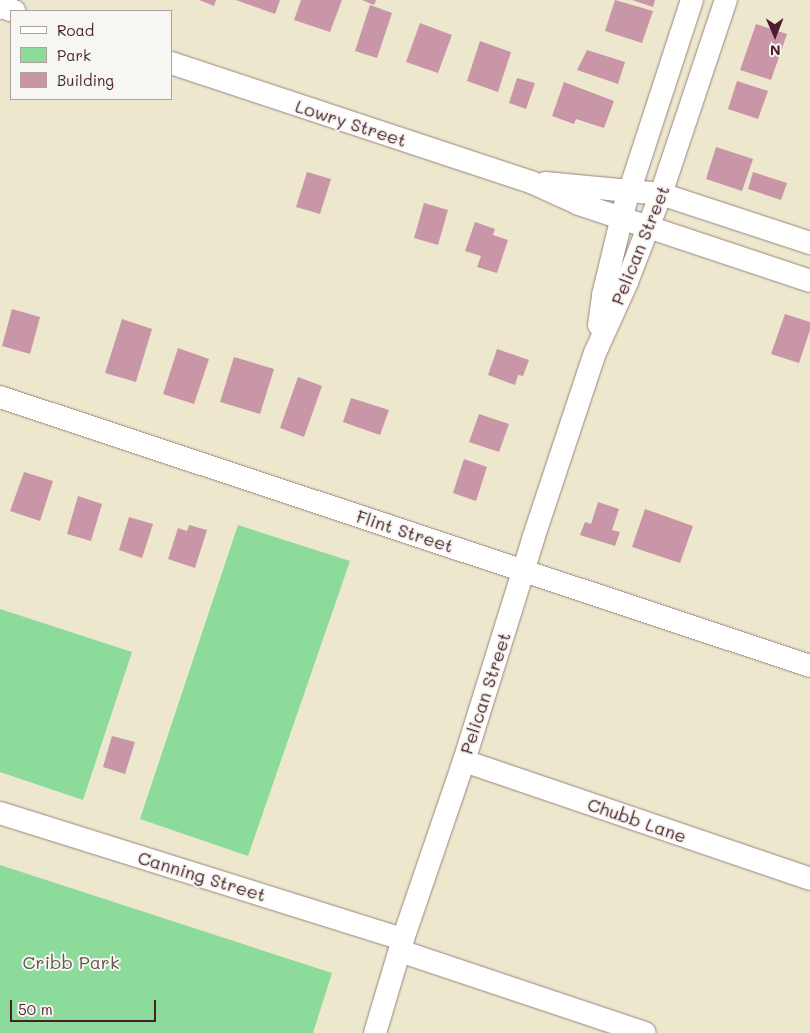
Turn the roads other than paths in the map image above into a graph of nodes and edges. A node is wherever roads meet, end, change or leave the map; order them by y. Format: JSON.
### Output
{"nodes":[{"id":1,"x":692,"y":0,"type":"edge"},
{"id":2,"x":726,"y":0,"type":"edge"},
{"id":3,"x":172,"y":63,"type":"edge"},
{"id":4,"x":649,"y":126,"type":"junction"},
{"id":5,"x":681,"y":136,"type":"junction"},
{"id":6,"x":531,"y":182,"type":"junction"},
{"id":7,"x":629,"y":189,"type":"junction"},
{"id":8,"x":662,"y":194,"type":"junction"},
{"id":9,"x":622,"y":218,"type":"junction"},
{"id":10,"x":648,"y":228,"type":"junction"},
{"id":11,"x":810,"y":244,"type":"edge"},
{"id":12,"x":810,"y":281,"type":"edge"},
{"id":13,"x":595,"y":353,"type":"junction"},
{"id":14,"x":0,"y":396,"type":"edge"},
{"id":15,"x":524,"y":570,"type":"junction"},
{"id":16,"x":810,"y":666,"type":"edge"},
{"id":17,"x":464,"y":761,"type":"junction"},
{"id":18,"x":0,"y":813,"type":"edge"},
{"id":19,"x":810,"y":879,"type":"edge"},
{"id":20,"x":401,"y":945,"type":"junction"},
{"id":21,"x":375,"y":1033,"type":"edge"},
{"id":22,"x":645,"y":1033,"type":"edge"}],
"edges":[{"from":1,"to":4,"type":"street","name":"Pelican Street"},
{"from":2,"to":5,"type":"street","name":"Pelican Street"},
{"from":3,"to":6,"type":"street","name":"Lowry Street"},
{"from":4,"to":5,"type":"street"},
{"from":4,"to":7,"type":"street","name":"Pelican Street"},
{"from":5,"to":8,"type":"street","name":"Pelican Street"},
{"from":6,"to":7,"type":"street","name":"Lowry Street"},
{"from":6,"to":9,"type":"street","name":"Lowry Street"},
{"from":7,"to":8,"type":"street","name":"Lowry Street"},
{"from":7,"to":9,"type":"street","name":"Pelican Street"},
{"from":8,"to":10,"type":"street","name":"Pelican Street"},
{"from":8,"to":11,"type":"street","name":"Lowry Street"},
{"from":9,"to":10,"type":"street","name":"Lowry Street"},
{"from":9,"to":13,"type":"street","name":"Pelican Street"},
{"from":10,"to":12,"type":"street","name":"Lowry Street"},
{"from":10,"to":13,"type":"street","name":"Pelican Street"},
{"from":13,"to":15,"type":"street","name":"Pelican Street"},
{"from":14,"to":15,"type":"street","name":"Flint Street"},
{"from":15,"to":16,"type":"street","name":"Flint Street"},
{"from":15,"to":17,"type":"street","name":"Pelican Street"},
{"from":17,"to":19,"type":"street","name":"Chubb Lane"},
{"from":17,"to":20,"type":"street","name":"Pelican Street"},
{"from":18,"to":20,"type":"street","name":"Canning Street"},
{"from":20,"to":21,"type":"street","name":"Pelican Street"},
{"from":20,"to":22,"type":"street","name":"Canning Street"}]}
